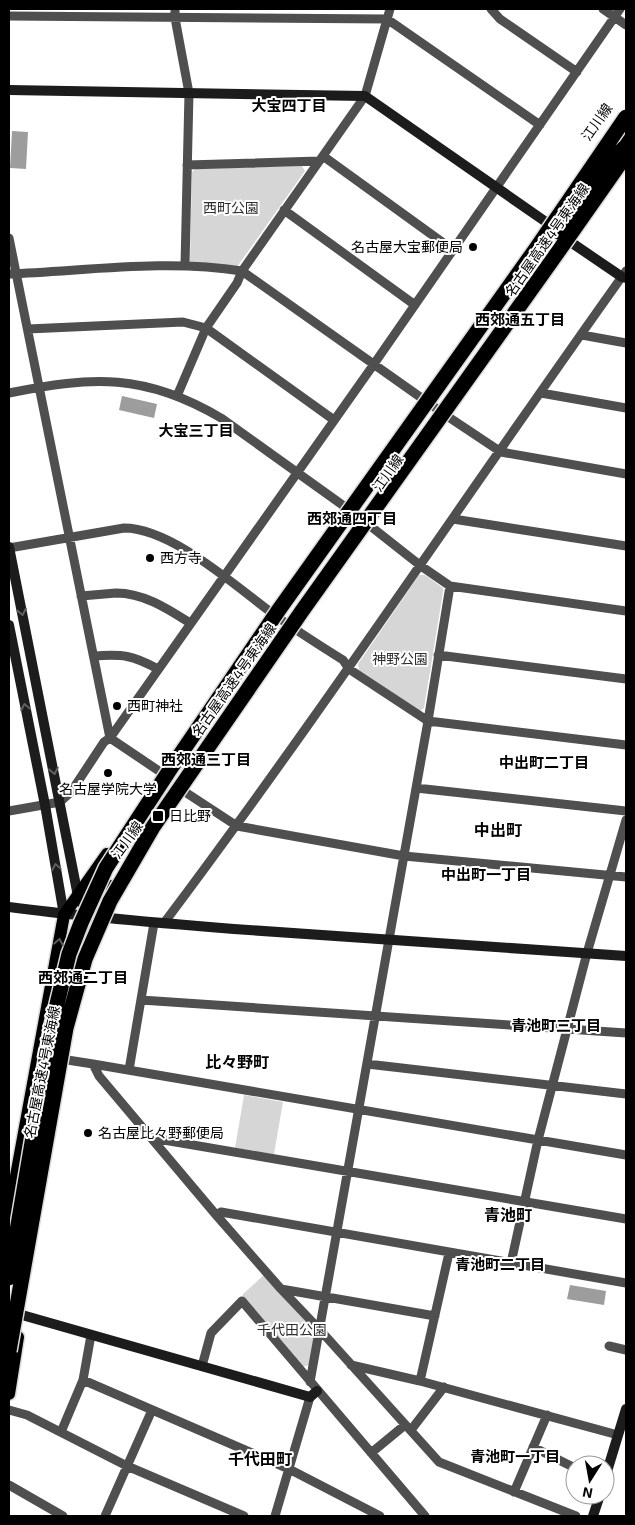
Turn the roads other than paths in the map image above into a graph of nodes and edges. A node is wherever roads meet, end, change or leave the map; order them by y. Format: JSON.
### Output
{"nodes":[{"id":1,"x":390,"y":9,"type":"edge"},
{"id":2,"x":491,"y":9,"type":"edge"},
{"id":3,"x":603,"y":9,"type":"edge"},
{"id":4,"x":620,"y":9,"type":"edge"},
{"id":5,"x":175,"y":13,"type":"edge"},
{"id":6,"x":9,"y":16,"type":"edge"},
{"id":7,"x":614,"y":17,"type":"junction"},
{"id":8,"x":387,"y":19,"type":"junction"},
{"id":9,"x":626,"y":25,"type":"edge"},
{"id":10,"x":577,"y":72,"type":"junction"},
{"id":11,"x":9,"y":90,"type":"edge"},
{"id":12,"x":189,"y":92,"type":"junction"},
{"id":13,"x":365,"y":96,"type":"junction"},
{"id":14,"x":626,"y":107,"type":"edge"},
{"id":15,"x":626,"y":117,"type":"edge"},
{"id":16,"x":540,"y":125,"type":"junction"},
{"id":17,"x":626,"y":132,"type":"edge"},
{"id":18,"x":626,"y":145,"type":"edge"},
{"id":19,"x":604,"y":148,"type":"junction"},
{"id":20,"x":626,"y":155,"type":"edge"},
{"id":21,"x":321,"y":159,"type":"junction"},
{"id":22,"x":187,"y":165,"type":"junction"},
{"id":23,"x":626,"y":166,"type":"edge"},
{"id":24,"x":495,"y":189,"type":"junction"},
{"id":25,"x":284,"y":210,"type":"junction"},
{"id":26,"x":546,"y":222,"type":"junction"},
{"id":27,"x":9,"y":238,"type":"edge"},
{"id":28,"x":572,"y":243,"type":"junction"},
{"id":29,"x":453,"y":250,"type":"junction"},
{"id":30,"x":185,"y":265,"type":"junction"},
{"id":31,"x":242,"y":271,"type":"junction"},
{"id":32,"x":12,"y":274,"type":"edge"},
{"id":33,"x":625,"y":275,"type":"edge"},
{"id":34,"x":415,"y":305,"type":"junction"},
{"id":35,"x":206,"y":328,"type":"junction"},
{"id":36,"x":28,"y":329,"type":"junction"},
{"id":37,"x":582,"y":335,"type":"junction"},
{"id":38,"x":626,"y":343,"type":"edge"},
{"id":39,"x":374,"y":364,"type":"junction"},
{"id":40,"x":39,"y":387,"type":"junction"},
{"id":41,"x":9,"y":393,"type":"edge"},
{"id":42,"x":542,"y":393,"type":"junction"},
{"id":43,"x":176,"y":396,"type":"junction"},
{"id":44,"x":424,"y":399,"type":"junction"},
{"id":45,"x":626,"y":408,"type":"edge"},
{"id":46,"x":447,"y":416,"type":"junction"},
{"id":47,"x":334,"y":420,"type":"junction"},
{"id":48,"x":501,"y":452,"type":"junction"},
{"id":49,"x":297,"y":473,"type":"junction"},
{"id":50,"x":626,"y":474,"type":"edge"},
{"id":51,"x":348,"y":509,"type":"junction"},
{"id":52,"x":453,"y":519,"type":"junction"},
{"id":53,"x":369,"y":525,"type":"junction"},
{"id":54,"x":69,"y":537,"type":"junction"},
{"id":55,"x":626,"y":546,"type":"edge"},
{"id":56,"x":9,"y":548,"type":"edge"},
{"id":57,"x":421,"y":566,"type":"junction"},
{"id":58,"x":334,"y":567,"type":"junction"},
{"id":59,"x":224,"y":577,"type":"junction"},
{"id":60,"x":450,"y":586,"type":"junction"},
{"id":61,"x":81,"y":596,"type":"junction"},
{"id":62,"x":626,"y":611,"type":"edge"},
{"id":63,"x":274,"y":614,"type":"junction"},
{"id":64,"x":190,"y":623,"type":"junction"},
{"id":65,"x":9,"y":625,"type":"edge"},
{"id":66,"x":296,"y":629,"type":"junction"},
{"id":67,"x":438,"y":655,"type":"junction"},
{"id":68,"x":94,"y":656,"type":"junction"},
{"id":69,"x":12,"y":661,"type":"edge"},
{"id":70,"x":158,"y":669,"type":"junction"},
{"id":71,"x":349,"y":669,"type":"junction"},
{"id":72,"x":626,"y":679,"type":"edge"},
{"id":73,"x":428,"y":721,"type":"junction"},
{"id":74,"x":110,"y":738,"type":"junction"},
{"id":75,"x":626,"y":745,"type":"edge"},
{"id":76,"x":162,"y":773,"type":"junction"},
{"id":77,"x":416,"y":788,"type":"junction"},
{"id":78,"x":182,"y":790,"type":"junction"},
{"id":79,"x":60,"y":802,"type":"junction"},
{"id":80,"x":45,"y":805,"type":"junction"},
{"id":81,"x":626,"y":811,"type":"edge"},
{"id":82,"x":9,"y":812,"type":"edge"},
{"id":83,"x":626,"y":820,"type":"edge"},
{"id":84,"x":237,"y":826,"type":"junction"},
{"id":85,"x":404,"y":856,"type":"junction"},
{"id":86,"x":610,"y":876,"type":"junction"},
{"id":87,"x":626,"y":877,"type":"edge"},
{"id":88,"x":78,"y":896,"type":"junction"},
{"id":89,"x":9,"y":907,"type":"edge"},
{"id":90,"x":64,"y":915,"type":"junction"},
{"id":91,"x":90,"y":917,"type":"junction"},
{"id":92,"x":159,"y":923,"type":"junction"},
{"id":93,"x":388,"y":941,"type":"junction"},
{"id":94,"x":587,"y":953,"type":"junction"},
{"id":95,"x":626,"y":956,"type":"edge"},
{"id":96,"x":141,"y":1000,"type":"junction"},
{"id":97,"x":375,"y":1016,"type":"junction"},
{"id":98,"x":567,"y":1029,"type":"junction"},
{"id":99,"x":626,"y":1033,"type":"edge"},
{"id":100,"x":61,"y":1059,"type":"junction"},
{"id":101,"x":93,"y":1064,"type":"junction"},
{"id":102,"x":367,"y":1064,"type":"junction"},
{"id":103,"x":129,"y":1070,"type":"junction"},
{"id":104,"x":552,"y":1085,"type":"junction"},
{"id":105,"x":626,"y":1094,"type":"edge"},
{"id":106,"x":359,"y":1109,"type":"junction"},
{"id":107,"x":152,"y":1138,"type":"junction"},
{"id":108,"x":538,"y":1140,"type":"junction"},
{"id":109,"x":626,"y":1155,"type":"edge"},
{"id":110,"x":348,"y":1171,"type":"junction"},
{"id":111,"x":524,"y":1201,"type":"junction"},
{"id":112,"x":9,"y":1214,"type":"edge"},
{"id":113,"x":216,"y":1216,"type":"junction"},
{"id":114,"x":626,"y":1219,"type":"edge"},
{"id":115,"x":337,"y":1234,"type":"junction"},
{"id":116,"x":449,"y":1252,"type":"junction"},
{"id":117,"x":511,"y":1263,"type":"junction"},
{"id":118,"x":9,"y":1278,"type":"edge"},
{"id":119,"x":626,"y":1283,"type":"edge"},
{"id":120,"x":281,"y":1289,"type":"junction"},
{"id":121,"x":326,"y":1298,"type":"junction"},
{"id":122,"x":22,"y":1315,"type":"junction"},
{"id":123,"x":435,"y":1316,"type":"junction"},
{"id":124,"x":320,"y":1330,"type":"junction"},
{"id":125,"x":91,"y":1335,"type":"junction"},
{"id":126,"x":609,"y":1346,"type":"dead end"},
{"id":127,"x":626,"y":1350,"type":"edge"},
{"id":128,"x":9,"y":1351,"type":"edge"},
{"id":129,"x":351,"y":1365,"type":"junction"},
{"id":130,"x":202,"y":1366,"type":"junction"},
{"id":131,"x":83,"y":1380,"type":"junction"},
{"id":132,"x":420,"y":1381,"type":"junction"},
{"id":133,"x":444,"y":1387,"type":"junction"},
{"id":134,"x":312,"y":1390,"type":"junction"},
{"id":135,"x":9,"y":1394,"type":"edge"},
{"id":136,"x":626,"y":1408,"type":"edge"},
{"id":137,"x":9,"y":1410,"type":"edge"},
{"id":138,"x":152,"y":1410,"type":"junction"},
{"id":139,"x":547,"y":1415,"type":"junction"},
{"id":140,"x":408,"y":1428,"type":"junction"},
{"id":141,"x":61,"y":1432,"type":"junction"},
{"id":142,"x":618,"y":1435,"type":"junction"},
{"id":143,"x":533,"y":1447,"type":"junction"},
{"id":144,"x":371,"y":1453,"type":"junction"},
{"id":145,"x":612,"y":1455,"type":"edge"},
{"id":146,"x":565,"y":1463,"type":"edge"},
{"id":147,"x":127,"y":1466,"type":"junction"},
{"id":148,"x":289,"y":1469,"type":"junction"},
{"id":149,"x":9,"y":1486,"type":"edge"},
{"id":150,"x":514,"y":1492,"type":"junction"},
{"id":151,"x":63,"y":1516,"type":"edge"},
{"id":152,"x":105,"y":1516,"type":"edge"},
{"id":153,"x":244,"y":1516,"type":"edge"},
{"id":154,"x":275,"y":1516,"type":"edge"},
{"id":155,"x":380,"y":1516,"type":"edge"},
{"id":156,"x":425,"y":1516,"type":"edge"},
{"id":157,"x":576,"y":1516,"type":"edge"}],
"edges":[{"from":1,"to":8,"type":"street"},
{"from":2,"to":10,"type":"street"},
{"from":3,"to":7,"type":"street"},
{"from":4,"to":7,"type":"street"},
{"from":5,"to":6,"type":"street"},
{"from":5,"to":8,"type":"street"},
{"from":5,"to":12,"type":"street"},
{"from":7,"to":9,"type":"street"},
{"from":7,"to":10,"type":"street"},
{"from":8,"to":13,"type":"street"},
{"from":8,"to":16,"type":"street"},
{"from":10,"to":16,"type":"street"},
{"from":11,"to":12,"type":"street"},
{"from":12,"to":13,"type":"street"},
{"from":12,"to":22,"type":"street"},
{"from":13,"to":21,"type":"street"},
{"from":13,"to":24,"type":"street"},
{"from":14,"to":26,"type":"main road","name":"江川線"},
{"from":15,"to":19,"type":"highway","name":"名古屋高速4号東海線","bridge":true},
{"from":16,"to":24,"type":"street"},
{"from":17,"to":19,"type":"highway"},
{"from":18,"to":58,"type":"highway","bridge":true},
{"from":19,"to":118,"type":"highway","name":"名古屋高速4号東海線","bridge":true},
{"from":20,"to":58,"type":"highway","name":"名古屋高速4号東海線","bridge":true},
{"from":21,"to":22,"type":"street"},
{"from":21,"to":25,"type":"street"},
{"from":21,"to":29,"type":"street"},
{"from":22,"to":30,"type":"street"},
{"from":23,"to":28,"type":"main road","name":"江川線"},
{"from":24,"to":26,"type":"street"},
{"from":24,"to":29,"type":"street"},
{"from":25,"to":31,"type":"street"},
{"from":25,"to":34,"type":"street"},
{"from":26,"to":28,"type":"street"},
{"from":26,"to":44,"type":"main road","name":"江川線"},
{"from":27,"to":32,"type":"street"},
{"from":28,"to":33,"type":"street"},
{"from":28,"to":46,"type":"main road","name":"江川線"},
{"from":29,"to":34,"type":"street"},
{"from":30,"to":31,"type":"street"},
{"from":30,"to":32,"type":"street"},
{"from":31,"to":35,"type":"street"},
{"from":31,"to":39,"type":"street"},
{"from":32,"to":36,"type":"street"},
{"from":33,"to":37,"type":"street"},
{"from":34,"to":39,"type":"street"},
{"from":35,"to":36,"type":"street"},
{"from":35,"to":43,"type":"street"},
{"from":35,"to":47,"type":"street"},
{"from":36,"to":40,"type":"street"},
{"from":37,"to":38,"type":"street"},
{"from":37,"to":42,"type":"street"},
{"from":39,"to":44,"type":"street"},
{"from":39,"to":47,"type":"street"},
{"from":40,"to":41,"type":"street"},
{"from":40,"to":43,"type":"street"},
{"from":40,"to":54,"type":"street"},
{"from":42,"to":45,"type":"street"},
{"from":42,"to":48,"type":"street"},
{"from":43,"to":49,"type":"street"},
{"from":44,"to":46,"type":"street"},
{"from":44,"to":51,"type":"main road","name":"江川線"},
{"from":46,"to":48,"type":"street"},
{"from":46,"to":53,"type":"main road","name":"江川線"},
{"from":47,"to":49,"type":"street"},
{"from":48,"to":50,"type":"street"},
{"from":48,"to":52,"type":"street"},
{"from":49,"to":51,"type":"street"},
{"from":49,"to":59,"type":"street"},
{"from":51,"to":63,"type":"main road","name":"江川線"},
{"from":52,"to":55,"type":"street"},
{"from":52,"to":57,"type":"street"},
{"from":53,"to":57,"type":"street"},
{"from":53,"to":66,"type":"main road","name":"江川線"},
{"from":54,"to":56,"type":"street"},
{"from":54,"to":59,"type":"street"},
{"from":54,"to":61,"type":"street"},
{"from":56,"to":79,"type":"street","one_way":true},
{"from":57,"to":60,"type":"street"},
{"from":57,"to":71,"type":"street"},
{"from":58,"to":128,"type":"highway","name":"名古屋高速4号東海線","bridge":true},
{"from":59,"to":63,"type":"street"},
{"from":59,"to":64,"type":"street"},
{"from":60,"to":62,"type":"street"},
{"from":60,"to":67,"type":"street"},
{"from":61,"to":64,"type":"street"},
{"from":61,"to":68,"type":"street"},
{"from":63,"to":66,"type":"street"},
{"from":63,"to":76,"type":"main road","name":"江川線"},
{"from":64,"to":70,"type":"street"},
{"from":65,"to":69,"type":"street"},
{"from":66,"to":71,"type":"street"},
{"from":66,"to":78,"type":"main road","name":"江川線"},
{"from":67,"to":72,"type":"street"},
{"from":67,"to":73,"type":"street"},
{"from":68,"to":70,"type":"street"},
{"from":68,"to":74,"type":"street"},
{"from":80,"to":69,"type":"street","one_way":true},
{"from":70,"to":74,"type":"street"},
{"from":71,"to":73,"type":"street"},
{"from":71,"to":84,"type":"street"},
{"from":73,"to":75,"type":"street"},
{"from":73,"to":77,"type":"street"},
{"from":74,"to":76,"type":"street"},
{"from":74,"to":79,"type":"street"},
{"from":76,"to":88,"type":"main road","name":"江川線"},
{"from":77,"to":81,"type":"street"},
{"from":77,"to":85,"type":"street"},
{"from":78,"to":84,"type":"street"},
{"from":78,"to":91,"type":"main road","name":"江川線"},
{"from":79,"to":80,"type":"street"},
{"from":79,"to":88,"type":"street"},
{"from":80,"to":82,"type":"street"},
{"from":90,"to":80,"type":"street","one_way":true},
{"from":83,"to":86,"type":"street"},
{"from":84,"to":85,"type":"street"},
{"from":84,"to":92,"type":"street"},
{"from":85,"to":86,"type":"street"},
{"from":85,"to":93,"type":"street"},
{"from":86,"to":87,"type":"street"},
{"from":86,"to":94,"type":"street"},
{"from":88,"to":90,"type":"main road","name":"江川線"},
{"from":88,"to":91,"type":"street"},
{"from":89,"to":90,"type":"street"},
{"from":90,"to":91,"type":"street"},
{"from":112,"to":90,"type":"main road","name":"江川線","one_way":true},
{"from":91,"to":92,"type":"street"},
{"from":91,"to":100,"type":"main road","name":"江川線"},
{"from":92,"to":93,"type":"street"},
{"from":92,"to":96,"type":"street"},
{"from":93,"to":94,"type":"street"},
{"from":93,"to":97,"type":"street"},
{"from":94,"to":95,"type":"street"},
{"from":94,"to":98,"type":"street"},
{"from":96,"to":97,"type":"street"},
{"from":96,"to":103,"type":"street"},
{"from":97,"to":98,"type":"street"},
{"from":97,"to":102,"type":"street"},
{"from":98,"to":99,"type":"street"},
{"from":98,"to":104,"type":"street"},
{"from":100,"to":101,"type":"street"},
{"from":100,"to":122,"type":"main road","name":"江川線"},
{"from":101,"to":103,"type":"street"},
{"from":101,"to":107,"type":"street"},
{"from":102,"to":104,"type":"street"},
{"from":102,"to":106,"type":"street"},
{"from":103,"to":106,"type":"street"},
{"from":104,"to":105,"type":"street"},
{"from":104,"to":108,"type":"street"},
{"from":106,"to":108,"type":"street"},
{"from":106,"to":110,"type":"street"},
{"from":107,"to":110,"type":"street"},
{"from":107,"to":113,"type":"street"},
{"from":108,"to":109,"type":"street"},
{"from":108,"to":111,"type":"street"},
{"from":110,"to":111,"type":"street"},
{"from":110,"to":115,"type":"street"},
{"from":111,"to":114,"type":"street"},
{"from":111,"to":117,"type":"street"},
{"from":113,"to":115,"type":"street"},
{"from":113,"to":120,"type":"street"},
{"from":115,"to":116,"type":"street"},
{"from":115,"to":121,"type":"street"},
{"from":116,"to":117,"type":"street"},
{"from":116,"to":123,"type":"street"},
{"from":117,"to":119,"type":"street"},
{"from":120,"to":121,"type":"street"},
{"from":120,"to":124,"type":"street"},
{"from":121,"to":123,"type":"street"},
{"from":121,"to":124,"type":"street"},
{"from":122,"to":125,"type":"street"},
{"from":122,"to":135,"type":"main road","name":"江川線"},
{"from":123,"to":132,"type":"street"},
{"from":124,"to":129,"type":"street"},
{"from":124,"to":134,"type":"street"},
{"from":125,"to":130,"type":"street"},
{"from":125,"to":131,"type":"street"},
{"from":126,"to":127,"type":"street"},
{"from":129,"to":132,"type":"street"},
{"from":129,"to":140,"type":"street"},
{"from":130,"to":134,"type":"street"},
{"from":130,"to":134,"type":"street"},
{"from":131,"to":138,"type":"street"},
{"from":131,"to":141,"type":"street"},
{"from":132,"to":133,"type":"street"},
{"from":133,"to":139,"type":"street"},
{"from":133,"to":140,"type":"street"},
{"from":134,"to":144,"type":"street"},
{"from":134,"to":148,"type":"street"},
{"from":136,"to":142,"type":"street"},
{"from":137,"to":141,"type":"street"},
{"from":138,"to":147,"type":"street"},
{"from":138,"to":148,"type":"street"},
{"from":139,"to":142,"type":"street"},
{"from":139,"to":143,"type":"street"},
{"from":140,"to":144,"type":"street"},
{"from":140,"to":150,"type":"street"},
{"from":141,"to":147,"type":"street"},
{"from":142,"to":145,"type":"street"},
{"from":143,"to":146,"type":"street"},
{"from":143,"to":150,"type":"street"},
{"from":144,"to":156,"type":"street"},
{"from":147,"to":152,"type":"street"},
{"from":147,"to":153,"type":"street"},
{"from":148,"to":154,"type":"street"},
{"from":148,"to":155,"type":"street"},
{"from":149,"to":151,"type":"street"},
{"from":150,"to":157,"type":"street"}]}
